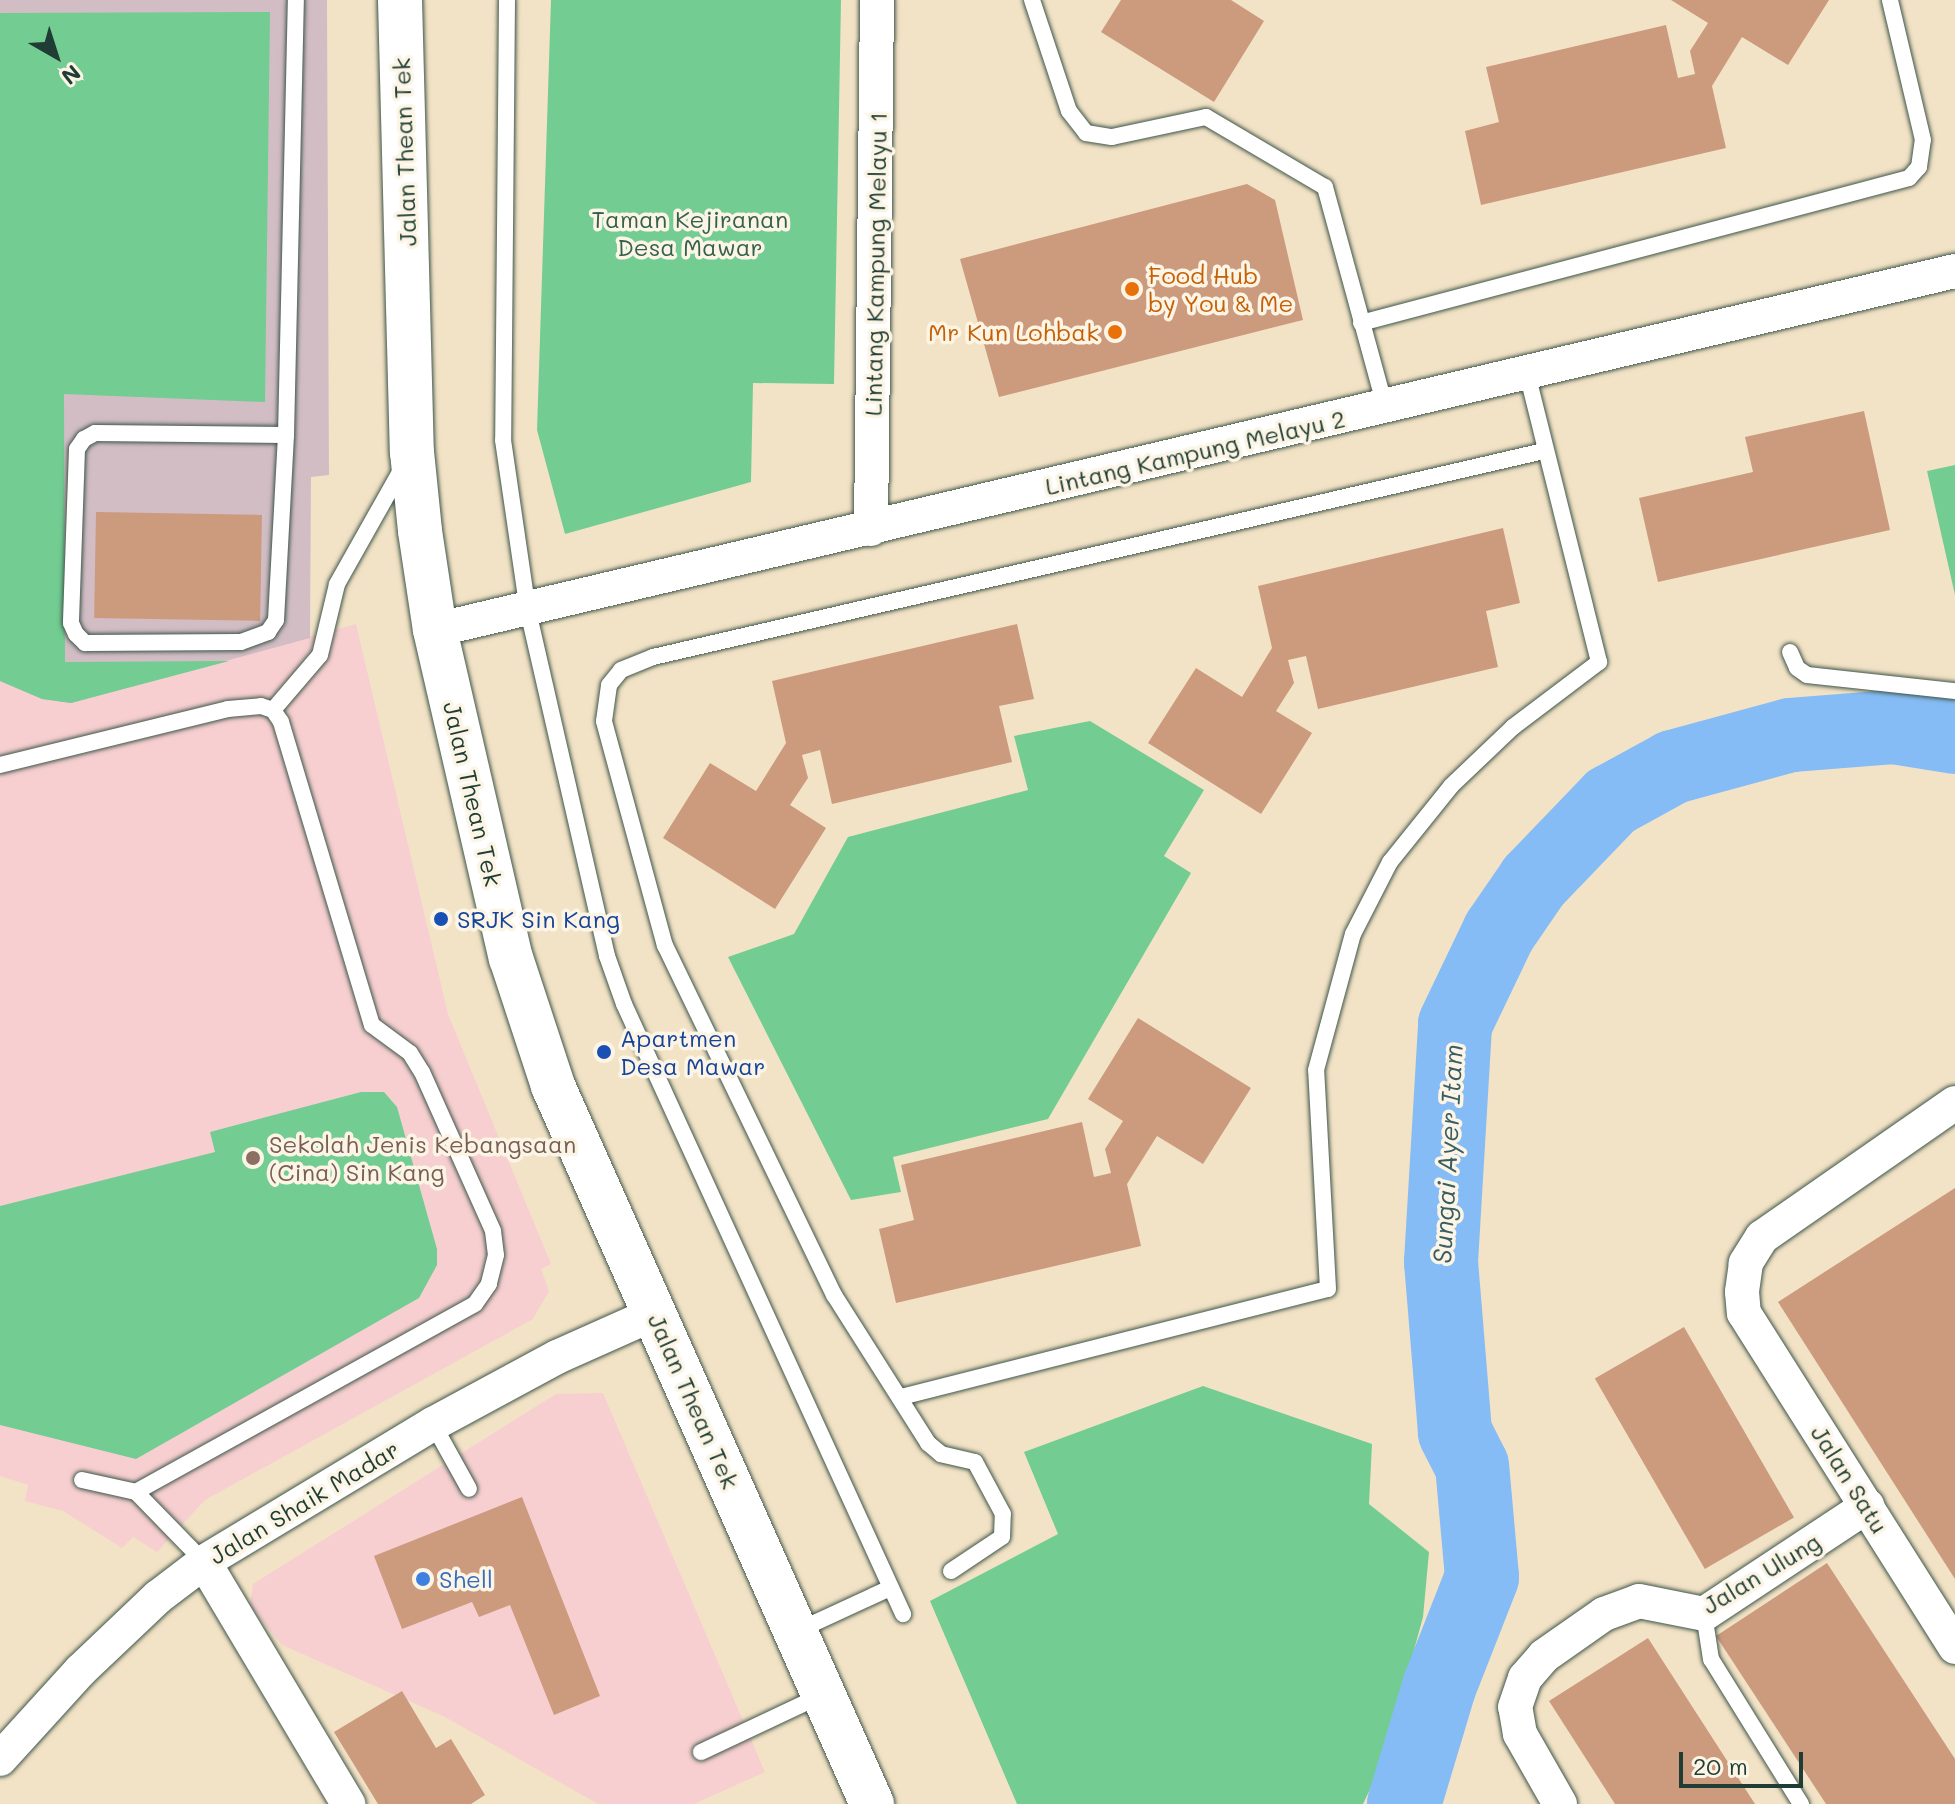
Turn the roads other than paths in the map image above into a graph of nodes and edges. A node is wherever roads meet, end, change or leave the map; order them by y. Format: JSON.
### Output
{"nodes":[{"id":1,"x":296,"y":0,"type":"edge"},
{"id":2,"x":400,"y":0,"type":"edge"},
{"id":3,"x":507,"y":0,"type":"edge"},
{"id":4,"x":877,"y":0,"type":"edge"},
{"id":5,"x":1032,"y":0,"type":"edge"},
{"id":6,"x":1890,"y":0,"type":"edge"},
{"id":7,"x":1955,"y":271,"type":"edge"},
{"id":8,"x":1361,"y":323,"type":"junction"},
{"id":9,"x":1527,"y":373,"type":"junction"},
{"id":10,"x":1385,"y":407,"type":"junction"},
{"id":11,"x":286,"y":435,"type":"junction"},
{"id":12,"x":1544,"y":451,"type":"junction"},
{"id":13,"x":412,"y":452,"type":"junction"},
{"id":14,"x":871,"y":529,"type":"junction"},
{"id":15,"x":528,"y":611,"type":"junction"},
{"id":16,"x":435,"y":630,"type":"junction"},
{"id":17,"x":1790,"y":652,"type":"dead end"},
{"id":18,"x":1955,"y":691,"type":"edge"},
{"id":19,"x":273,"y":710,"type":"junction"},
{"id":20,"x":0,"y":765,"type":"edge"},
{"id":21,"x":1955,"y":1103,"type":"edge"},
{"id":22,"x":656,"y":1313,"type":"junction"},
{"id":23,"x":901,"y":1397,"type":"junction"},
{"id":24,"x":433,"y":1424,"type":"junction"},
{"id":25,"x":82,"y":1480,"type":"dead end"},
{"id":26,"x":469,"y":1489,"type":"dead end"},
{"id":27,"x":136,"y":1492,"type":"junction"},
{"id":28,"x":1867,"y":1506,"type":"junction"},
{"id":29,"x":204,"y":1562,"type":"junction"},
{"id":30,"x":951,"y":1571,"type":"dead end"},
{"id":31,"x":890,"y":1588,"type":"junction"},
{"id":32,"x":903,"y":1614,"type":"dead end"},
{"id":33,"x":1704,"y":1614,"type":"junction"},
{"id":34,"x":796,"y":1632,"type":"junction"},
{"id":35,"x":1955,"y":1647,"type":"edge"},
{"id":36,"x":823,"y":1694,"type":"junction"},
{"id":37,"x":701,"y":1752,"type":"dead end"},
{"id":38,"x":0,"y":1759,"type":"edge"},
{"id":39,"x":348,"y":1804,"type":"edge"},
{"id":40,"x":872,"y":1804,"type":"edge"},
{"id":41,"x":1560,"y":1804,"type":"edge"},
{"id":42,"x":1801,"y":1804,"type":"edge"}],
"edges":[{"from":1,"to":11,"type":"lane"},
{"from":2,"to":13,"type":"main road","name":"Jalan Thean Tek"},
{"from":3,"to":15,"type":"lane"},
{"from":4,"to":14,"type":"street","name":"Lintang Kampung Melayu 1"},
{"from":5,"to":8,"type":"lane"},
{"from":6,"to":8,"type":"lane"},
{"from":7,"to":9,"type":"street","name":"Lintang Kampung Melayu 2"},
{"from":8,"to":10,"type":"lane"},
{"from":9,"to":10,"type":"street","name":"Lintang Kampung Melayu 2"},
{"from":9,"to":12,"type":"lane"},
{"from":10,"to":14,"type":"street","name":"Lintang Kampung Melayu 2"},
{"from":11,"to":11,"type":"lane"},
{"from":12,"to":23,"type":"lane"},
{"from":12,"to":23,"type":"lane"},
{"from":13,"to":16,"type":"main road","name":"Jalan Thean Tek"},
{"from":13,"to":19,"type":"lane"},
{"from":14,"to":15,"type":"street","name":"Lintang Kampung Melayu 2"},
{"from":15,"to":16,"type":"street","name":"Lintang Kampung Melayu 2"},
{"from":15,"to":31,"type":"lane"},
{"from":16,"to":22,"type":"main road","name":"Jalan Thean Tek"},
{"from":17,"to":18,"type":"lane"},
{"from":19,"to":20,"type":"lane"},
{"from":19,"to":27,"type":"lane"},
{"from":21,"to":28,"type":"street","name":"Jalan Satu"},
{"from":22,"to":24,"type":"street","name":"Jalan Shaik Madar"},
{"from":22,"to":34,"type":"main road","name":"Jalan Thean Tek"},
{"from":23,"to":30,"type":"lane"},
{"from":24,"to":26,"type":"lane"},
{"from":24,"to":29,"type":"street","name":"Jalan Shaik Madar"},
{"from":25,"to":27,"type":"lane"},
{"from":27,"to":29,"type":"lane"},
{"from":28,"to":33,"type":"street","name":"Jalan Ulung"},
{"from":28,"to":35,"type":"street","name":"Jalan Satu"},
{"from":29,"to":38,"type":"street","name":"Jalan Shaik Madar"},
{"from":29,"to":39,"type":"street"},
{"from":31,"to":32,"type":"lane"},
{"from":31,"to":34,"type":"lane"},
{"from":33,"to":41,"type":"street","name":"Jalan Ulung"},
{"from":33,"to":42,"type":"lane"},
{"from":34,"to":36,"type":"main road","name":"Jalan Thean Tek"},
{"from":36,"to":37,"type":"lane"},
{"from":36,"to":40,"type":"main road","name":"Jalan Thean Tek"}]}
